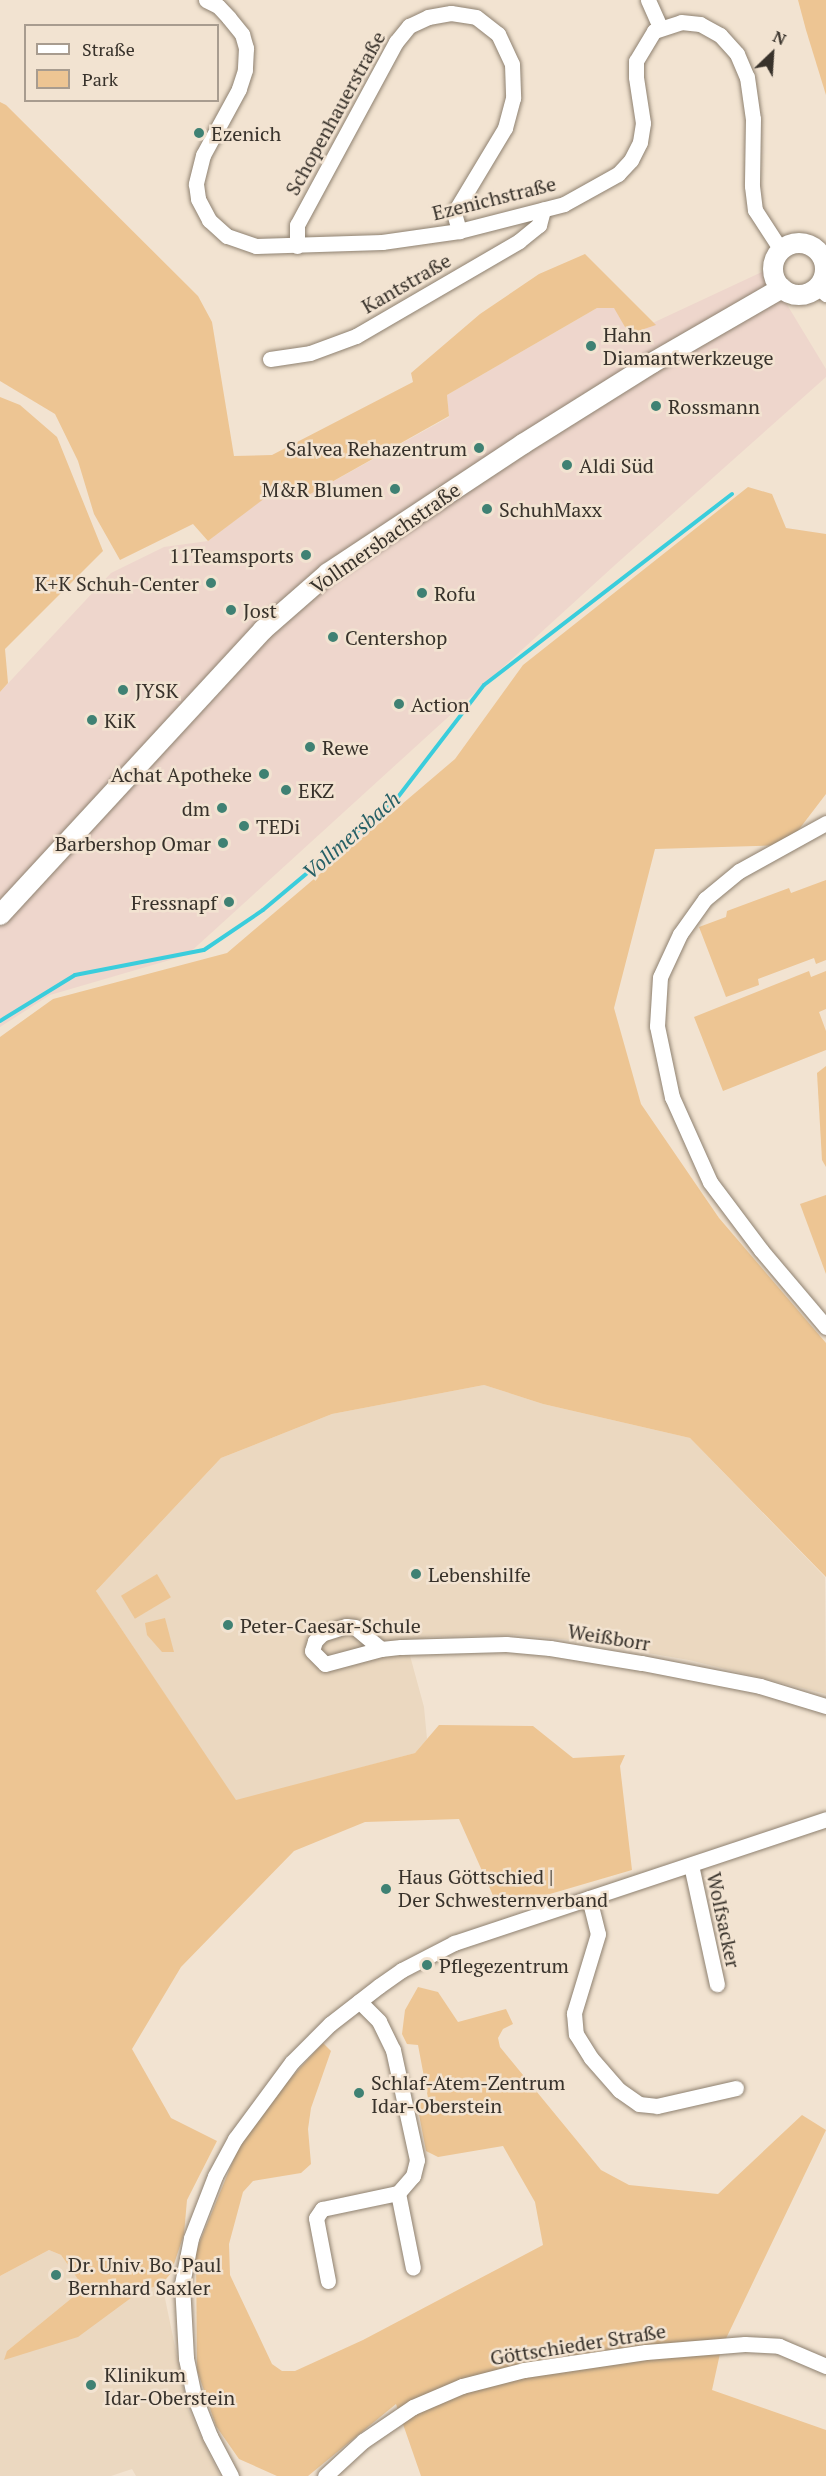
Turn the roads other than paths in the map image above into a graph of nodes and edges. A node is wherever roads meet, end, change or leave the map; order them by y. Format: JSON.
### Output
{"nodes":[{"id":1,"x":206,"y":0,"type":"edge"},
{"id":2,"x":648,"y":0,"type":"edge"},
{"id":3,"x":660,"y":27,"type":"junction"},
{"id":4,"x":543,"y":210,"type":"junction"},
{"id":5,"x":459,"y":231,"type":"junction"},
{"id":6,"x":297,"y":246,"type":"junction"},
{"id":7,"x":823,"y":249,"type":"edge"},
{"id":8,"x":781,"y":250,"type":"junction"},
{"id":9,"x":782,"y":288,"type":"junction"},
{"id":10,"x":822,"y":291,"type":"edge"},
{"id":11,"x":270,"y":359,"type":"dead end"},
{"id":12,"x":826,"y":823,"type":"edge"},
{"id":13,"x":0,"y":915,"type":"edge"},
{"id":14,"x":826,"y":1327,"type":"edge"},
{"id":15,"x":381,"y":1649,"type":"dead end"},
{"id":16,"x":826,"y":1706,"type":"edge"},
{"id":17,"x":826,"y":1820,"type":"edge"},
{"id":18,"x":691,"y":1865,"type":"junction"},
{"id":19,"x":589,"y":1898,"type":"junction"},
{"id":20,"x":717,"y":1984,"type":"dead end"},
{"id":21,"x":359,"y":2001,"type":"junction"},
{"id":22,"x":736,"y":2088,"type":"dead end"},
{"id":23,"x":398,"y":2193,"type":"junction"},
{"id":24,"x":413,"y":2268,"type":"dead end"},
{"id":25,"x":328,"y":2281,"type":"dead end"},
{"id":26,"x":826,"y":2366,"type":"edge"},
{"id":27,"x":220,"y":2457,"type":"junction"},
{"id":28,"x":231,"y":2476,"type":"edge"},
{"id":29,"x":239,"y":2476,"type":"edge"},
{"id":30,"x":325,"y":2476,"type":"edge"}],
"edges":[{"from":1,"to":6,"type":"street","name":"Ezenichstraße"},
{"from":2,"to":3,"type":"street"},
{"from":3,"to":4,"type":"street","name":"Ezenichstraße"},
{"from":3,"to":8,"type":"street"},
{"from":4,"to":5,"type":"street","name":"Ezenichstraße"},
{"from":4,"to":11,"type":"street","name":"Kantstraße"},
{"from":5,"to":6,"type":"street","name":"Ezenichstraße"},
{"from":5,"to":6,"type":"street","name":"Schopenhauerstraße"},
{"from":7,"to":8,"type":"main road"},
{"from":7,"to":10,"type":"main road"},
{"from":8,"to":9,"type":"main road"},
{"from":9,"to":10,"type":"main road"},
{"from":9,"to":13,"type":"main road","name":"Vollmersbachstraße"},
{"from":12,"to":14,"type":"street"},
{"from":15,"to":16,"type":"street","name":"Weißborr"},
{"from":17,"to":18,"type":"street"},
{"from":18,"to":19,"type":"street"},
{"from":18,"to":20,"type":"street","name":"Wolfsacker"},
{"from":19,"to":21,"type":"street"},
{"from":19,"to":22,"type":"street"},
{"from":21,"to":23,"type":"street"},
{"from":21,"to":27,"type":"street"},
{"from":23,"to":24,"type":"street"},
{"from":23,"to":25,"type":"street"},
{"from":26,"to":30,"type":"street","name":"Göttschieder Straße"},
{"from":27,"to":28,"type":"street"},
{"from":27,"to":29,"type":"street"}]}
